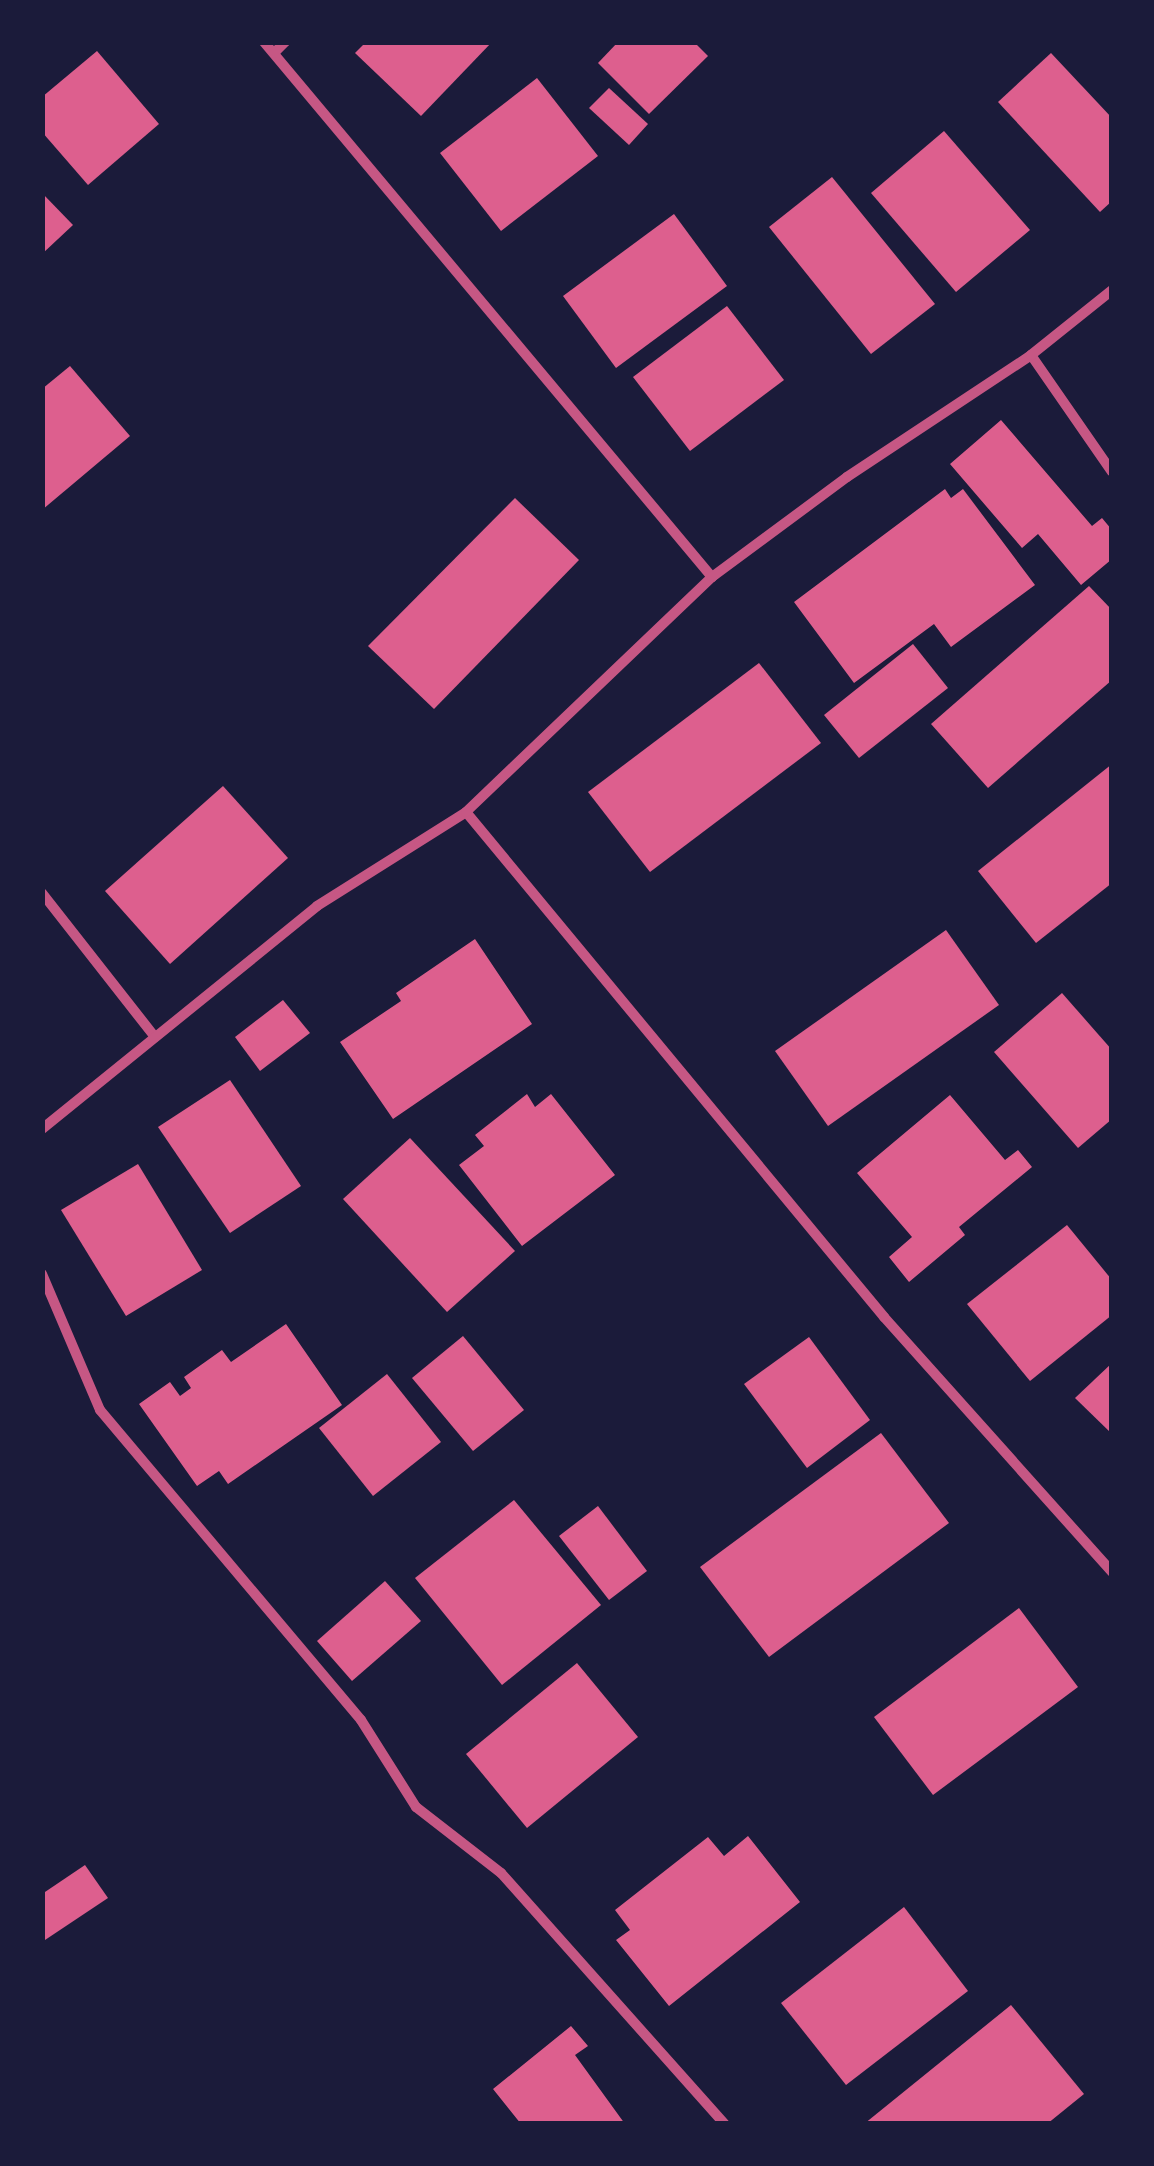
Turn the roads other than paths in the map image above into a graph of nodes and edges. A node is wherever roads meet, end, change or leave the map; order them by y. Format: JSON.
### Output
{"nodes":[{"id":1,"x":264,"y":42,"type":"edge"},
{"id":2,"x":285,"y":42,"type":"edge"},
{"id":3,"x":274,"y":53,"type":"junction"},
{"id":4,"x":1112,"y":290,"type":"edge"},
{"id":5,"x":1031,"y":356,"type":"junction"},
{"id":6,"x":1112,"y":472,"type":"edge"},
{"id":7,"x":712,"y":577,"type":"junction"},
{"id":8,"x":466,"y":812,"type":"junction"},
{"id":9,"x":42,"y":893,"type":"edge"},
{"id":10,"x":155,"y":1038,"type":"junction"},
{"id":11,"x":42,"y":1129,"type":"edge"},
{"id":12,"x":42,"y":1274,"type":"edge"},
{"id":13,"x":1112,"y":1572,"type":"edge"},
{"id":14,"x":725,"y":2124,"type":"edge"}],
"edges":[{"from":1,"to":3,"type":"street"},
{"from":2,"to":3,"type":"street"},
{"from":3,"to":7,"type":"street"},
{"from":4,"to":5,"type":"street"},
{"from":5,"to":6,"type":"street"},
{"from":5,"to":7,"type":"street"},
{"from":7,"to":8,"type":"street"},
{"from":8,"to":10,"type":"street"},
{"from":8,"to":13,"type":"street"},
{"from":9,"to":10,"type":"street"},
{"from":10,"to":11,"type":"street"},
{"from":12,"to":14,"type":"street"}]}
